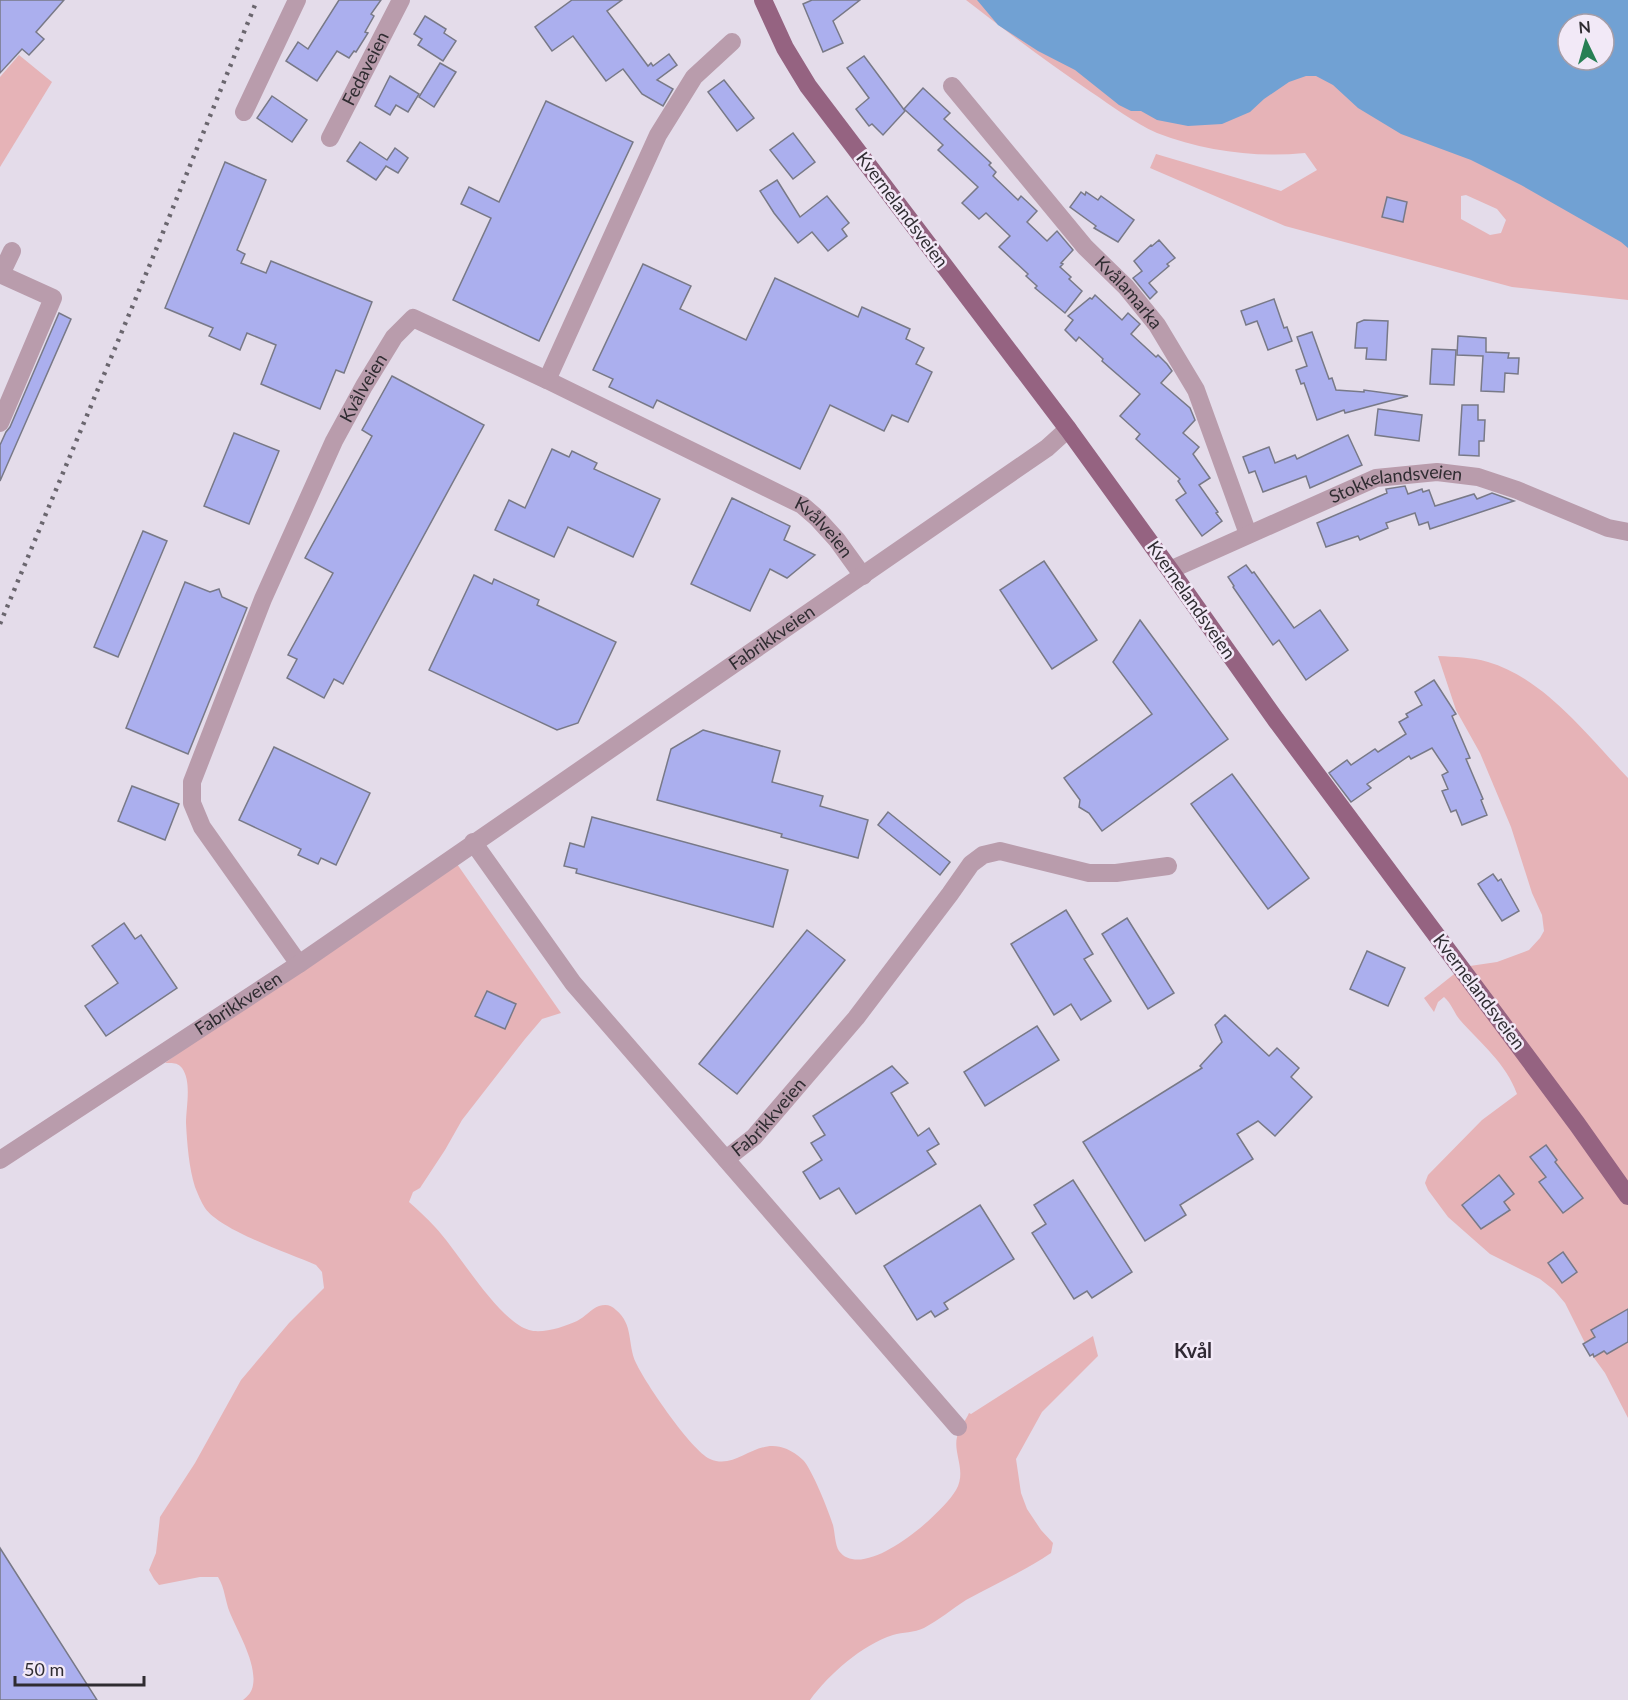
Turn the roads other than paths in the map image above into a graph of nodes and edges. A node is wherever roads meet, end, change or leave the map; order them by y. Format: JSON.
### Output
{"nodes":[{"id":1,"x":297,"y":0,"type":"edge"},
{"id":2,"x":401,"y":0,"type":"edge"},
{"id":3,"x":763,"y":0,"type":"edge"},
{"id":4,"x":732,"y":42,"type":"dead end"},
{"id":5,"x":952,"y":86,"type":"dead end"},
{"id":6,"x":244,"y":112,"type":"dead end"},
{"id":7,"x":330,"y":138,"type":"dead end"},
{"id":8,"x":12,"y":251,"type":"dead end"},
{"id":9,"x":0,"y":274,"type":"edge"},
{"id":10,"x":547,"y":380,"type":"junction"},
{"id":11,"x":0,"y":423,"type":"edge"},
{"id":12,"x":1068,"y":429,"type":"junction"},
{"id":13,"x":1628,"y":532,"type":"edge"},
{"id":14,"x":1248,"y":534,"type":"junction"},
{"id":15,"x":1170,"y":570,"type":"junction"},
{"id":16,"x":863,"y":576,"type":"junction"},
{"id":17,"x":473,"y":842,"type":"junction"},
{"id":18,"x":1168,"y":866,"type":"dead end"},
{"id":19,"x":299,"y":964,"type":"junction"},
{"id":20,"x":726,"y":1159,"type":"junction"},
{"id":21,"x":0,"y":1160,"type":"edge"},
{"id":22,"x":1628,"y":1196,"type":"edge"},
{"id":23,"x":957,"y":1427,"type":"dead end"}],
"edges":[{"from":1,"to":6,"type":"street"},
{"from":2,"to":7,"type":"street","name":"Fedaveien"},
{"from":3,"to":12,"type":"main road","name":"Kvernelandsveien"},
{"from":4,"to":10,"type":"street"},
{"from":5,"to":14,"type":"street","name":"Kvålamarka"},
{"from":8,"to":9,"type":"street"},
{"from":9,"to":11,"type":"street"},
{"from":10,"to":16,"type":"street","name":"Kvålveien"},
{"from":10,"to":19,"type":"street","name":"Kvålveien"},
{"from":12,"to":15,"type":"main road","name":"Kvernelandsveien"},
{"from":12,"to":16,"type":"street","name":"Fabrikkveien"},
{"from":13,"to":14,"type":"street","name":"Stokkelandsveien"},
{"from":14,"to":15,"type":"street","name":"Stokkelandsveien"},
{"from":15,"to":22,"type":"main road","name":"Kvernelandsveien"},
{"from":16,"to":17,"type":"street","name":"Fabrikkveien"},
{"from":17,"to":19,"type":"street","name":"Fabrikkveien"},
{"from":17,"to":20,"type":"street","name":"Fabrikkveien"},
{"from":18,"to":20,"type":"street","name":"Fabrikkveien"},
{"from":19,"to":21,"type":"street","name":"Fabrikkveien"},
{"from":20,"to":23,"type":"street","name":"Fabrikkveien"}]}
